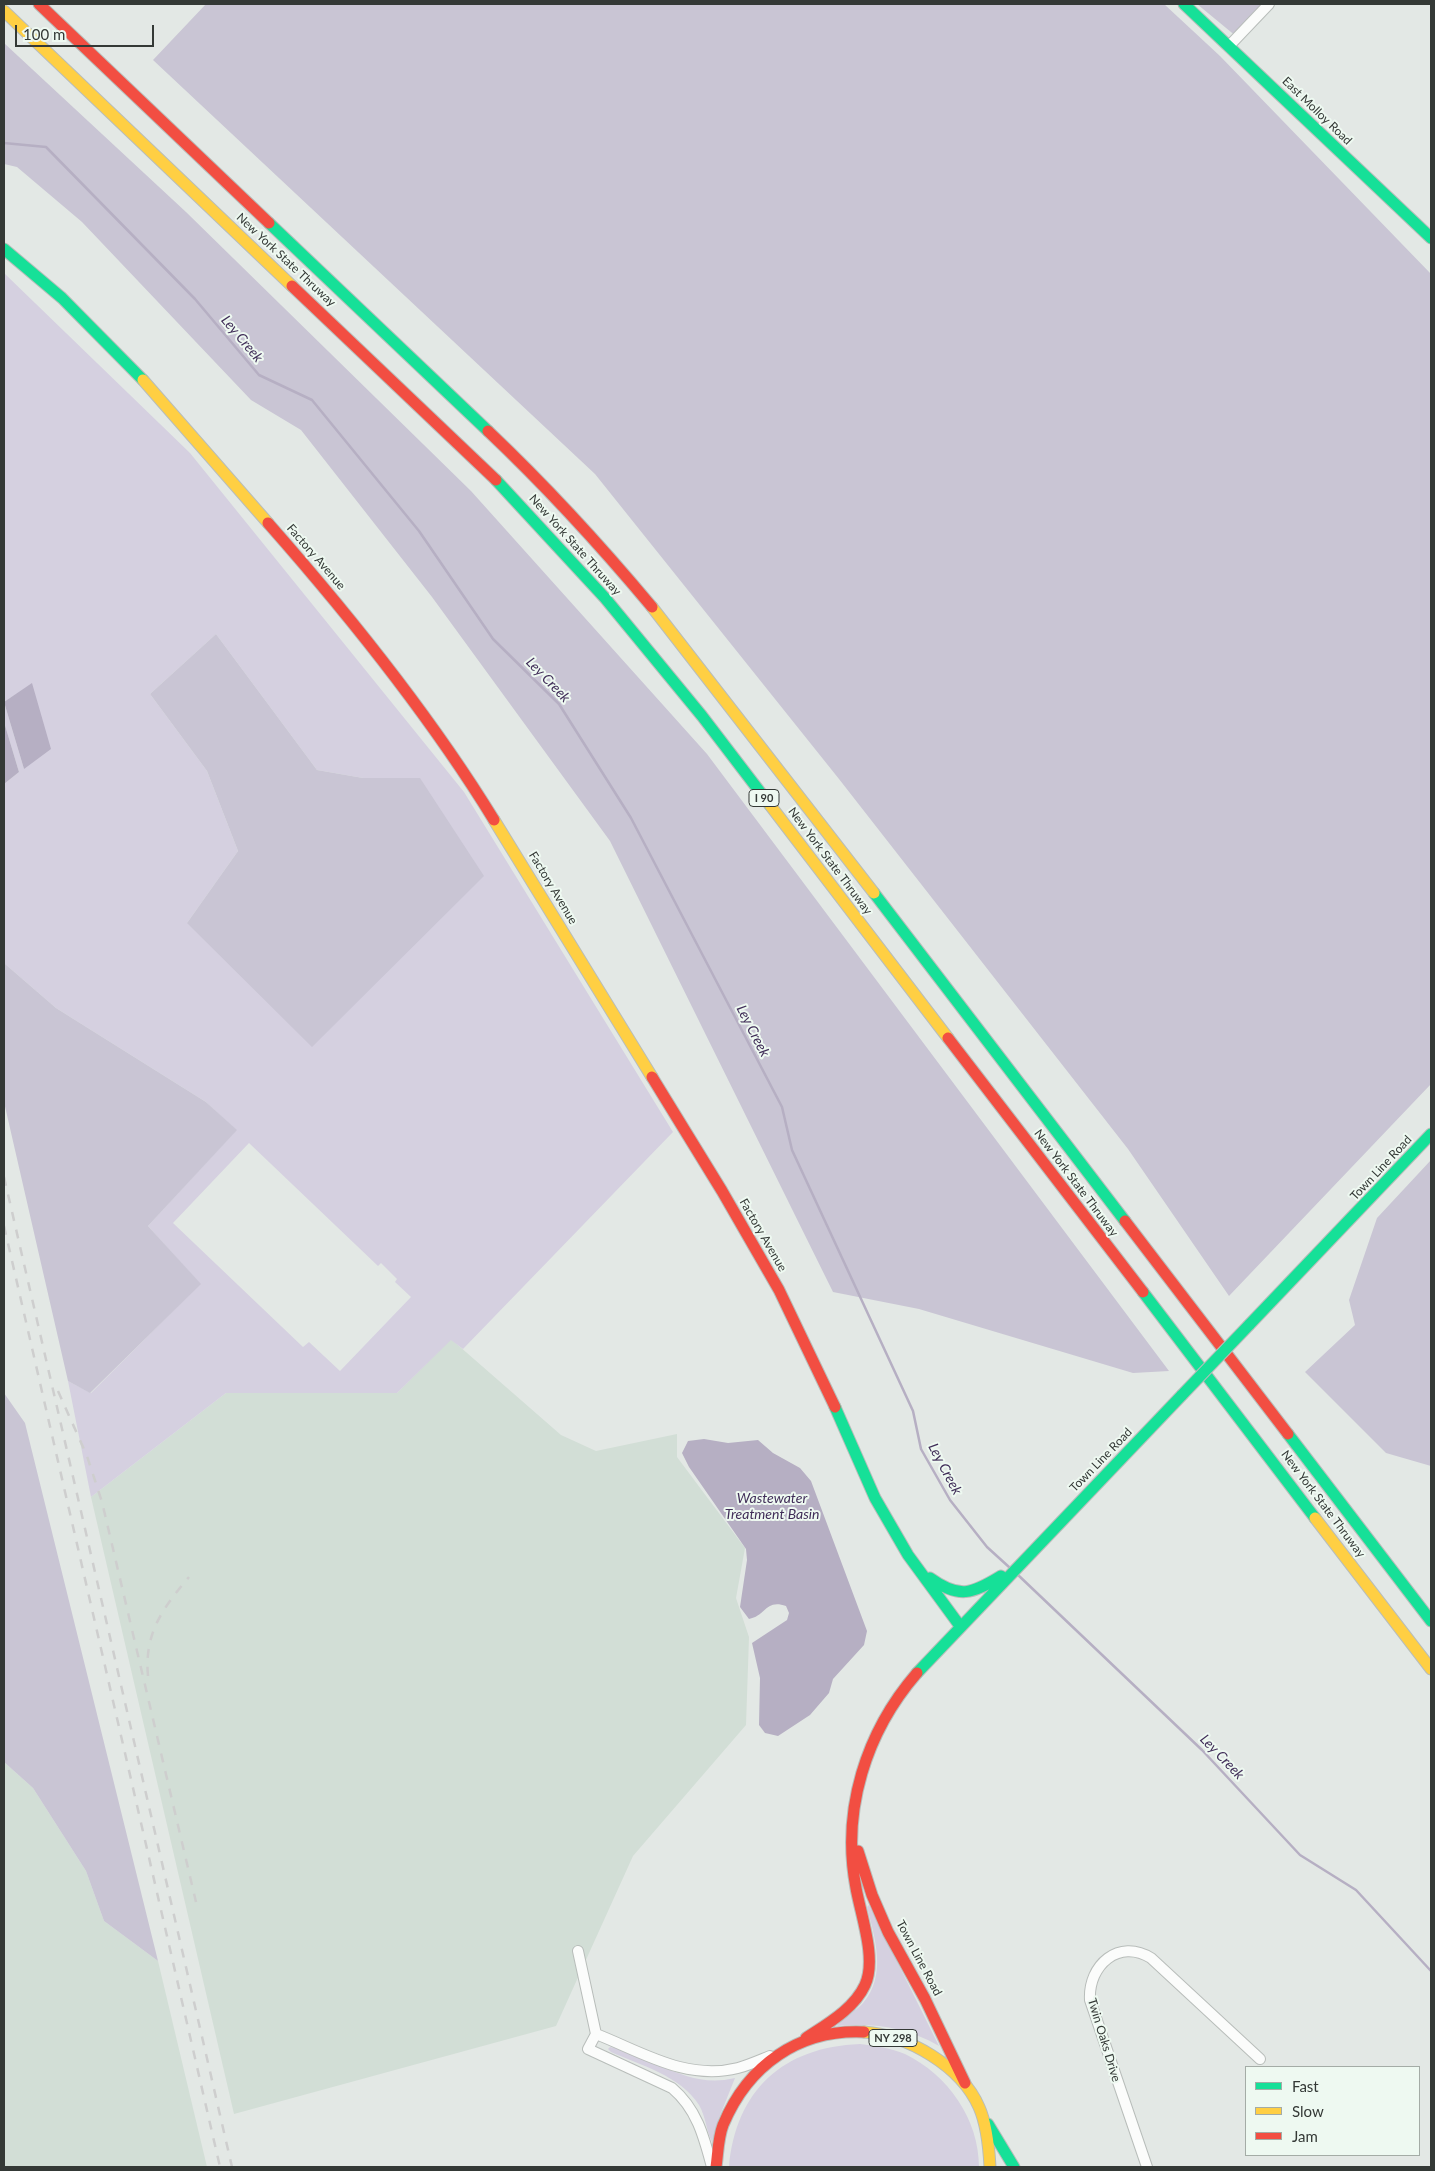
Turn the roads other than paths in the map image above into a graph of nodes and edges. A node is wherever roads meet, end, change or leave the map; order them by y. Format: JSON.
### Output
{"nodes":[{"id":1,"x":39,"y":4,"type":"edge"},
{"id":2,"x":1184,"y":4,"type":"edge"},
{"id":3,"x":1269,"y":4,"type":"edge"},
{"id":4,"x":4,"y":11,"type":"edge"},
{"id":5,"x":1229,"y":46,"type":"junction"},
{"id":6,"x":1431,"y":238,"type":"edge"},
{"id":7,"x":4,"y":249,"type":"edge"},
{"id":8,"x":1431,"y":1134,"type":"edge"},
{"id":9,"x":921,"y":1572,"type":"junction"},
{"id":10,"x":996,"y":1582,"type":"junction"},
{"id":11,"x":1431,"y":1621,"type":"edge"},
{"id":12,"x":960,"y":1626,"type":"junction"},
{"id":13,"x":1431,"y":1669,"type":"edge"},
{"id":14,"x":854,"y":1840,"type":"junction"},
{"id":15,"x":578,"y":1951,"type":"dead end"},
{"id":16,"x":596,"y":2034,"type":"junction"},
{"id":17,"x":805,"y":2038,"type":"junction"},
{"id":18,"x":778,"y":2053,"type":"junction"},
{"id":19,"x":1260,"y":2059,"type":"dead end"},
{"id":20,"x":966,"y":2086,"type":"junction"},
{"id":21,"x":982,"y":2114,"type":"junction"},
{"id":22,"x":712,"y":2167,"type":"edge"},
{"id":23,"x":716,"y":2167,"type":"edge"},
{"id":24,"x":990,"y":2167,"type":"edge"},
{"id":25,"x":1014,"y":2167,"type":"edge"},
{"id":26,"x":1147,"y":2167,"type":"edge"}],
"edges":[{"from":1,"to":11,"type":"main road","name":"New York State Thruway","number":"I 90"},
{"from":2,"to":5,"type":"main road","name":"East Molloy Road"},
{"from":3,"to":5,"type":"street"},
{"from":4,"to":13,"type":"main road","name":"New York State Thruway","number":"I 90"},
{"from":5,"to":6,"type":"main road","name":"East Molloy Road"},
{"from":7,"to":9,"type":"main road","name":"Factory Avenue"},
{"from":8,"to":10,"type":"main road","name":"Town Line Road","bridge":true},
{"from":9,"to":10,"type":"main road"},
{"from":9,"to":12,"type":"main road","name":"Factory Avenue"},
{"from":10,"to":12,"type":"main road","name":"Town Line Road"},
{"from":12,"to":14,"type":"main road","name":"Town Line Road"},
{"from":14,"to":17,"type":"main road","name":"Town Line Road"},
{"from":14,"to":20,"type":"main road","name":"Town Line Road"},
{"from":15,"to":16,"type":"street"},
{"from":16,"to":18,"type":"street"},
{"from":16,"to":22,"type":"street"},
{"from":17,"to":18,"type":"main road","number":"NY 298"},
{"from":17,"to":20,"type":"main road","number":"NY 298"},
{"from":18,"to":23,"type":"main road","number":"NY 298"},
{"from":19,"to":26,"type":"street","name":"Twin Oaks Drive"},
{"from":20,"to":21,"type":"main road","number":"NY 298"},
{"from":21,"to":24,"type":"main road"},
{"from":21,"to":25,"type":"main road","number":"NY 298"}]}
